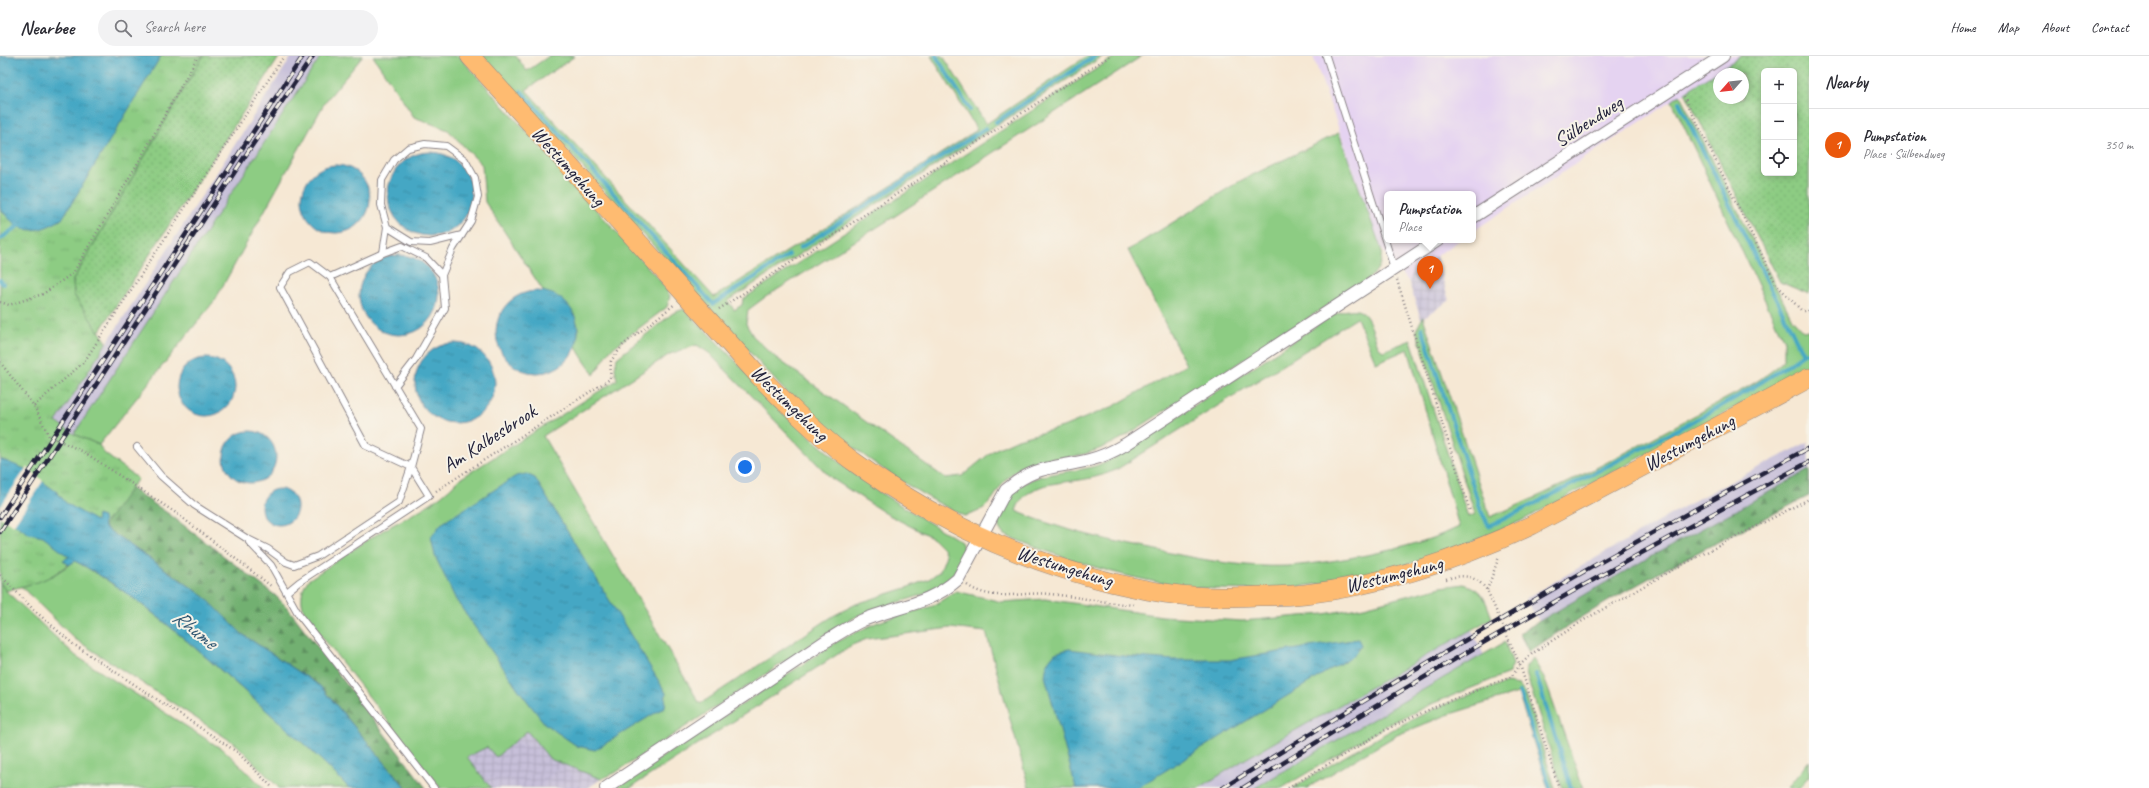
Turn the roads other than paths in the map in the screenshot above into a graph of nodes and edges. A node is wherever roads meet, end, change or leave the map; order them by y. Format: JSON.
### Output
{"nodes":[{"id":1,"x":470,"y":56,"type":"edge"},
{"id":2,"x":1326,"y":56,"type":"edge"},
{"id":3,"x":1723,"y":56,"type":"edge"},
{"id":4,"x":1476,"y":215,"type":"edge"},
{"id":5,"x":388,"y":227,"type":"junction"},
{"id":6,"x":462,"y":235,"type":"junction"},
{"id":7,"x":1384,"y":237,"type":"edge"},
{"id":8,"x":1386,"y":243,"type":"edge"},
{"id":9,"x":1433,"y":243,"type":"edge"},
{"id":10,"x":383,"y":253,"type":"junction"},
{"id":11,"x":1394,"y":268,"type":"junction"},
{"id":12,"x":442,"y":275,"type":"junction"},
{"id":13,"x":330,"y":277,"type":"junction"},
{"id":14,"x":1809,"y":378,"type":"edge"},
{"id":15,"x":395,"y":386,"type":"junction"},
{"id":16,"x":137,"y":447,"type":"dead end"},
{"id":17,"x":411,"y":467,"type":"junction"},
{"id":18,"x":979,"y":537,"type":"junction"},
{"id":19,"x":246,"y":538,"type":"junction"},
{"id":20,"x":288,"y":592,"type":"junction"},
{"id":21,"x":434,"y":788,"type":"edge"},
{"id":22,"x":606,"y":788,"type":"edge"}],
"edges":[{"from":1,"to":18,"type":"main road","name":"Westumgehung"},
{"from":2,"to":7,"type":"lane"},
{"from":3,"to":4,"type":"street","name":"Sülbendweg"},
{"from":5,"to":6,"type":"lane"},
{"from":5,"to":6,"type":"lane"},
{"from":5,"to":10,"type":"lane"},
{"from":6,"to":12,"type":"lane"},
{"from":8,"to":11,"type":"lane"},
{"from":9,"to":11,"type":"street"},
{"from":10,"to":12,"type":"lane"},
{"from":10,"to":13,"type":"lane"},
{"from":11,"to":18,"type":"street"},
{"from":12,"to":15,"type":"lane"},
{"from":13,"to":15,"type":"lane"},
{"from":13,"to":17,"type":"lane"},
{"from":14,"to":18,"type":"main road","name":"Westumgehung"},
{"from":15,"to":17,"type":"lane"},
{"from":16,"to":19,"type":"lane"},
{"from":17,"to":19,"type":"lane"},
{"from":17,"to":20,"type":"lane","name":"Am Kalbesbrook"},
{"from":18,"to":22,"type":"street"},
{"from":19,"to":20,"type":"lane"},
{"from":20,"to":21,"type":"lane"}]}
